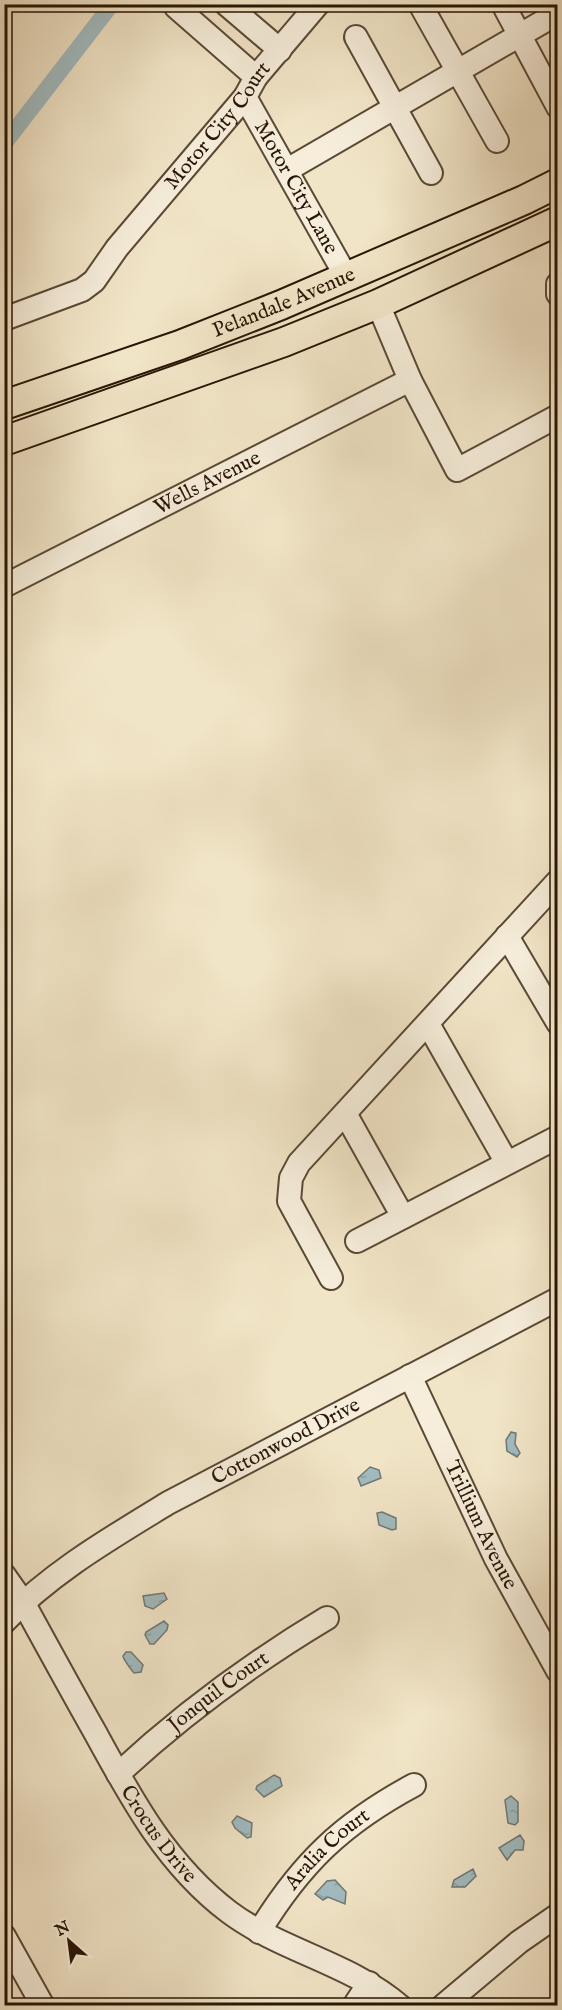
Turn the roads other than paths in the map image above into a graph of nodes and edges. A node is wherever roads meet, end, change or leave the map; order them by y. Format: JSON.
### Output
{"nodes":[{"id":1,"x":226,"y":4,"type":"edge"},
{"id":2,"x":318,"y":4,"type":"edge"},
{"id":3,"x":420,"y":4,"type":"edge"},
{"id":4,"x":503,"y":4,"type":"edge"},
{"id":5,"x":176,"y":8,"type":"dead end"},
{"id":6,"x":558,"y":13,"type":"edge"},
{"id":7,"x":520,"y":34,"type":"junction"},
{"id":8,"x":356,"y":37,"type":"dead end"},
{"id":9,"x":280,"y":50,"type":"junction"},
{"id":10,"x":457,"y":72,"type":"junction"},
{"id":11,"x":256,"y":77,"type":"junction"},
{"id":12,"x":245,"y":97,"type":"junction"},
{"id":13,"x":558,"y":107,"type":"edge"},
{"id":14,"x":394,"y":108,"type":"junction"},
{"id":15,"x":497,"y":141,"type":"dead end"},
{"id":16,"x":286,"y":170,"type":"junction"},
{"id":17,"x":431,"y":173,"type":"dead end"},
{"id":18,"x":558,"y":183,"type":"edge"},
{"id":19,"x":558,"y":221,"type":"edge"},
{"id":20,"x":347,"y":279,"type":"junction"},
{"id":21,"x":558,"y":284,"type":"edge"},
{"id":22,"x":558,"y":294,"type":"edge"},
{"id":23,"x":378,"y":304,"type":"junction"},
{"id":24,"x":4,"y":319,"type":"edge"},
{"id":25,"x":410,"y":380,"type":"junction"},
{"id":26,"x":4,"y":405,"type":"edge"},
{"id":27,"x":558,"y":416,"type":"edge"},
{"id":28,"x":4,"y":441,"type":"edge"},
{"id":29,"x":4,"y":586,"type":"edge"},
{"id":30,"x":558,"y":881,"type":"edge"},
{"id":31,"x":507,"y":936,"type":"junction"},
{"id":32,"x":558,"y":1023,"type":"edge"},
{"id":33,"x":428,"y":1024,"type":"junction"},
{"id":34,"x":346,"y":1115,"type":"junction"},
{"id":35,"x":558,"y":1137,"type":"edge"},
{"id":36,"x":507,"y":1163,"type":"junction"},
{"id":37,"x":403,"y":1217,"type":"junction"},
{"id":38,"x":357,"y":1240,"type":"dead end"},
{"id":39,"x":331,"y":1278,"type":"dead end"},
{"id":40,"x":558,"y":1299,"type":"edge"},
{"id":41,"x":410,"y":1376,"type":"junction"},
{"id":42,"x":4,"y":1575,"type":"edge"},
{"id":43,"x":23,"y":1602,"type":"junction"},
{"id":44,"x":327,"y":1618,"type":"dead end"},
{"id":45,"x":4,"y":1622,"type":"edge"},
{"id":46,"x":558,"y":1671,"type":"edge"},
{"id":47,"x":118,"y":1774,"type":"junction"},
{"id":48,"x":414,"y":1785,"type":"dead end"},
{"id":49,"x":558,"y":1915,"type":"edge"},
{"id":50,"x":259,"y":1932,"type":"junction"},
{"id":51,"x":4,"y":1936,"type":"edge"},
{"id":52,"x":369,"y":1983,"type":"junction"},
{"id":53,"x":43,"y":2006,"type":"edge"},
{"id":54,"x":354,"y":2006,"type":"edge"},
{"id":55,"x":400,"y":2006,"type":"edge"},
{"id":56,"x":443,"y":2006,"type":"edge"}],
"edges":[{"from":1,"to":9,"type":"street"},
{"from":2,"to":9,"type":"street","name":"Motor City Court"},
{"from":3,"to":10,"type":"street"},
{"from":4,"to":7,"type":"street"},
{"from":5,"to":11,"type":"street"},
{"from":6,"to":7,"type":"street"},
{"from":7,"to":10,"type":"street"},
{"from":7,"to":13,"type":"street"},
{"from":8,"to":14,"type":"street"},
{"from":9,"to":11,"type":"street","name":"Motor City Court"},
{"from":10,"to":14,"type":"street"},
{"from":10,"to":15,"type":"street"},
{"from":11,"to":12,"type":"street","name":"Motor City Court"},
{"from":12,"to":16,"type":"street","name":"Motor City Lane"},
{"from":12,"to":24,"type":"street","name":"Motor City Court"},
{"from":14,"to":16,"type":"street"},
{"from":14,"to":17,"type":"street"},
{"from":16,"to":20,"type":"street","name":"Motor City Lane"},
{"from":18,"to":20,"type":"main road","name":"Pelandale Avenue"},
{"from":19,"to":23,"type":"main road","name":"Pelandale Avenue"},
{"from":20,"to":26,"type":"main road","name":"Pelandale Avenue"},
{"from":21,"to":22,"type":"street"},
{"from":23,"to":25,"type":"street"},
{"from":23,"to":28,"type":"main road","name":"Pelandale Avenue"},
{"from":25,"to":27,"type":"street"},
{"from":25,"to":29,"type":"street","name":"Wells Avenue"},
{"from":30,"to":31,"type":"street"},
{"from":31,"to":32,"type":"street"},
{"from":31,"to":33,"type":"street"},
{"from":33,"to":34,"type":"street"},
{"from":33,"to":36,"type":"street"},
{"from":34,"to":37,"type":"street"},
{"from":34,"to":39,"type":"street"},
{"from":35,"to":36,"type":"street"},
{"from":36,"to":37,"type":"street"},
{"from":37,"to":38,"type":"street"},
{"from":40,"to":41,"type":"street","name":"Cottonwood Drive"},
{"from":41,"to":43,"type":"street","name":"Cottonwood Drive"},
{"from":41,"to":46,"type":"street","name":"Trillium Avenue"},
{"from":42,"to":43,"type":"street","name":"Crocus Drive"},
{"from":43,"to":45,"type":"street","name":"Cottonwood Drive"},
{"from":43,"to":47,"type":"street","name":"Crocus Drive"},
{"from":44,"to":47,"type":"street","name":"Jonquil Court"},
{"from":47,"to":50,"type":"street","name":"Crocus Drive"},
{"from":48,"to":50,"type":"street","name":"Aralia Court"},
{"from":49,"to":56,"type":"street"},
{"from":50,"to":52,"type":"street","name":"Crocus Drive"},
{"from":51,"to":53,"type":"street"},
{"from":52,"to":54,"type":"street"},
{"from":52,"to":55,"type":"street","name":"Crocus Drive"}]}
